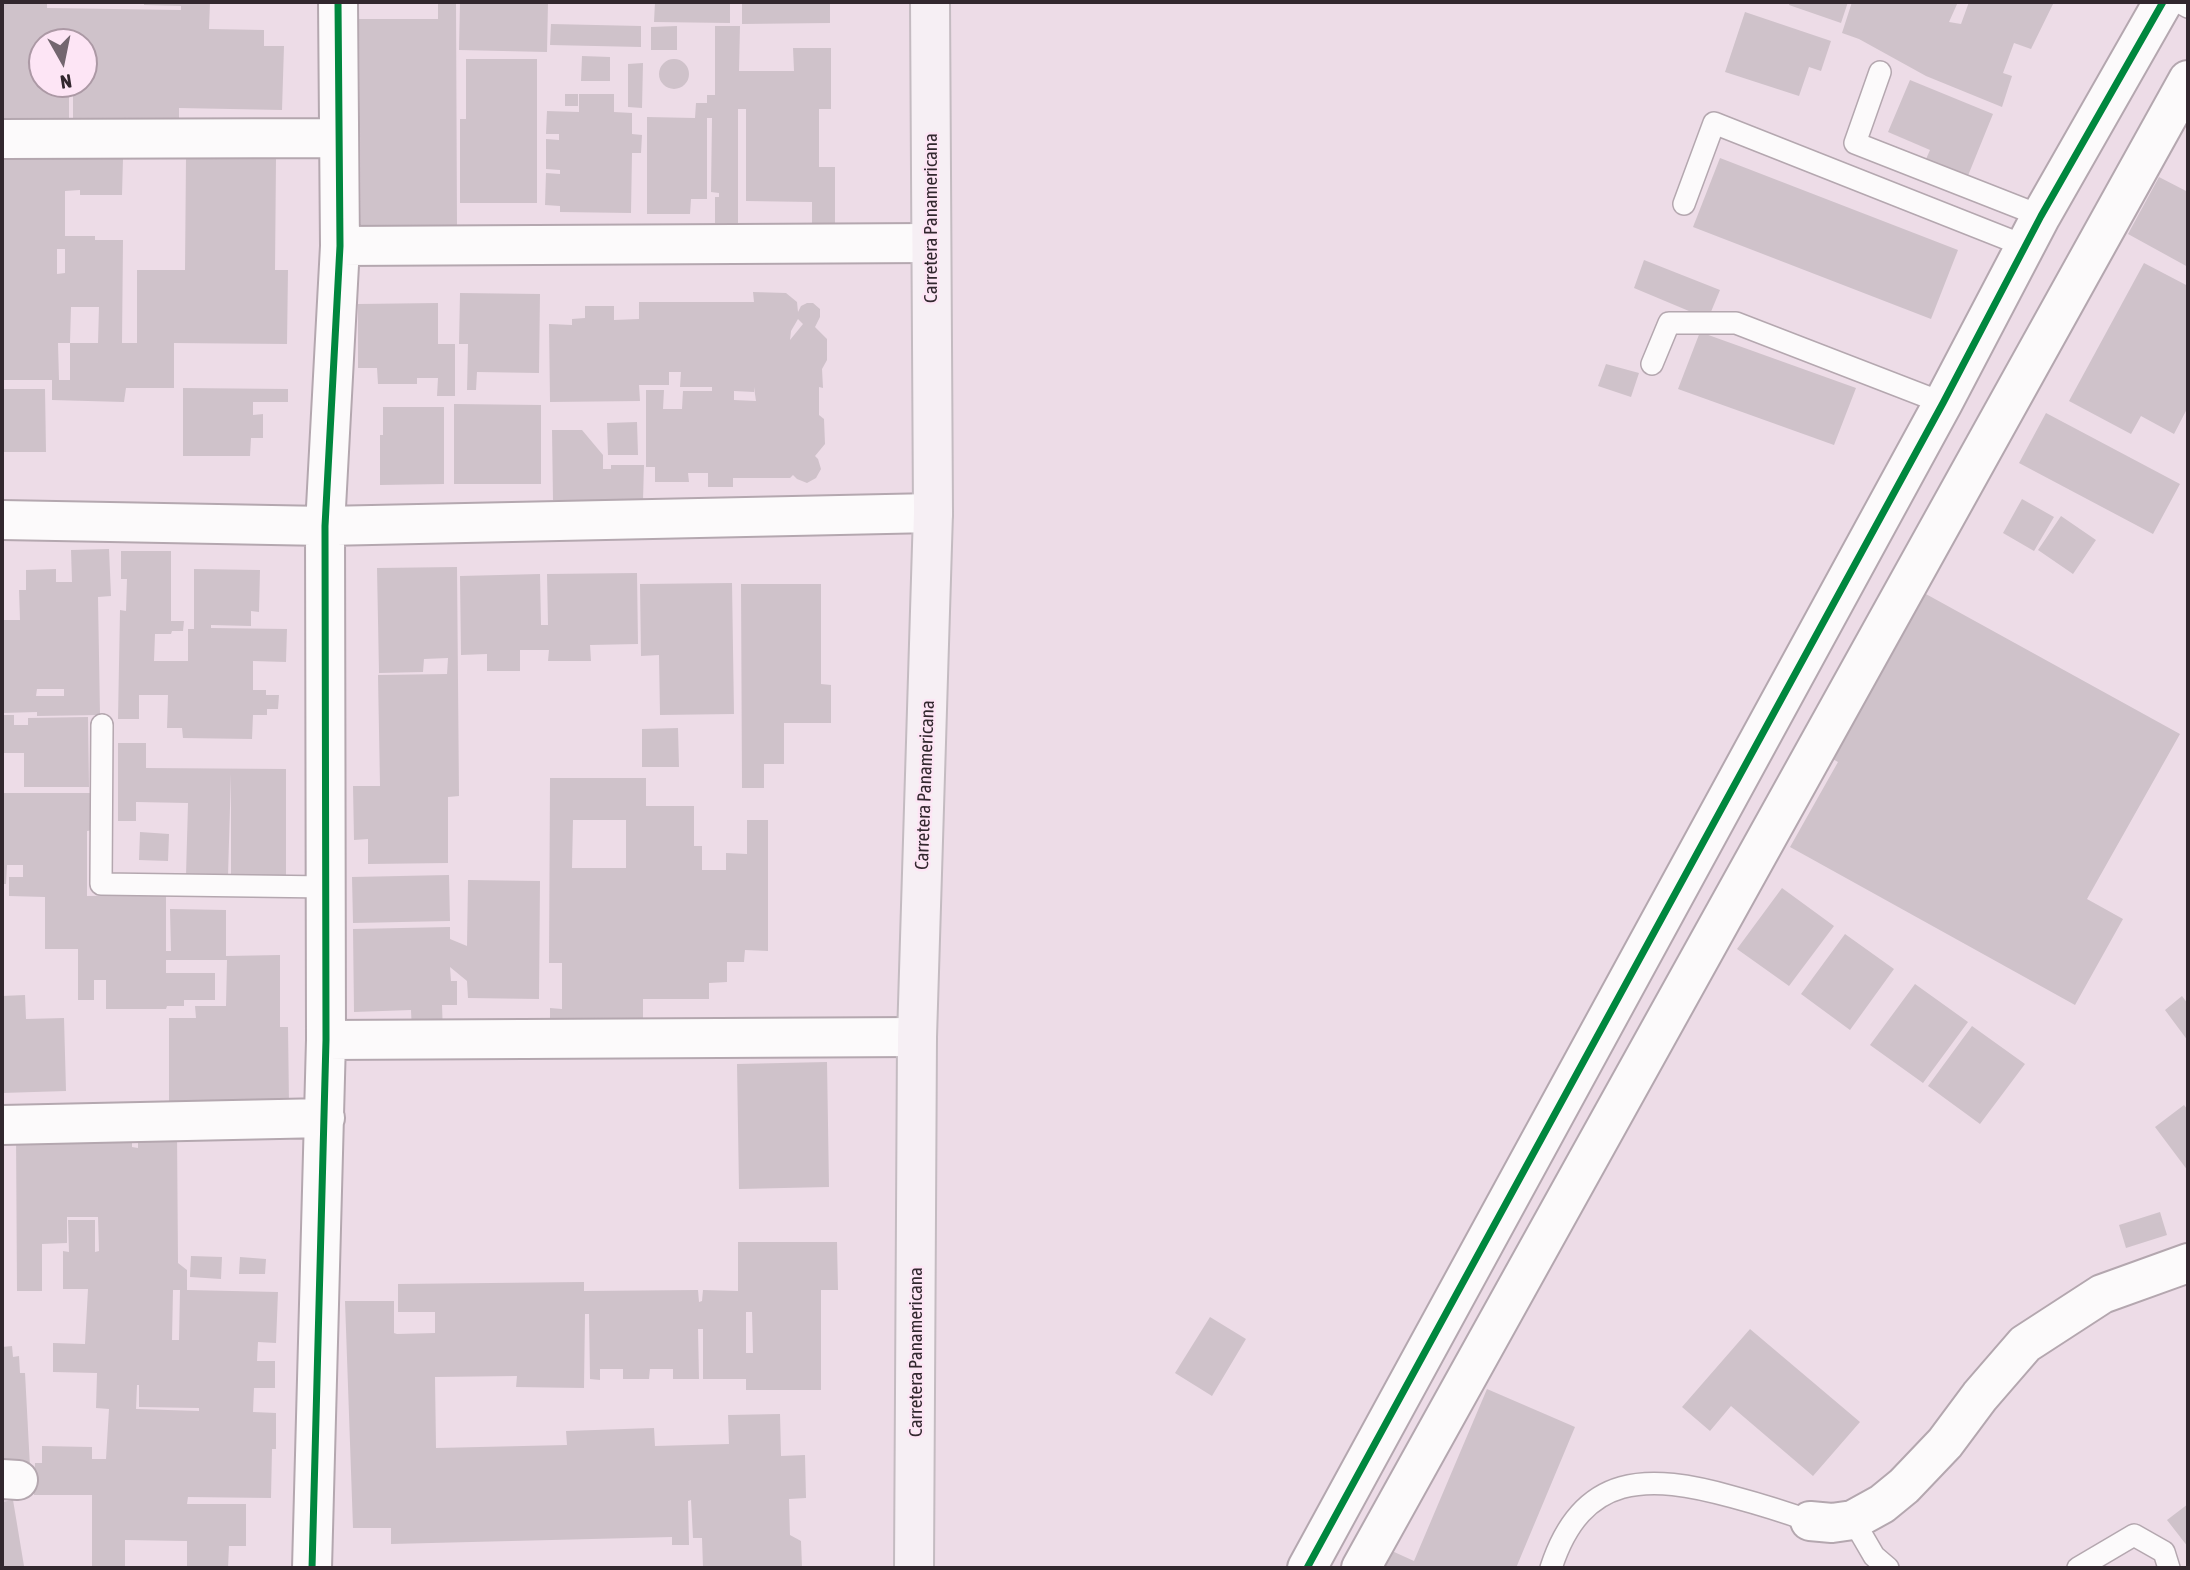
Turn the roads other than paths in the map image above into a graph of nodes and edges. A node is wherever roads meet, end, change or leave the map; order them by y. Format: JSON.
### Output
{"nodes":[{"id":1,"x":338,"y":2,"type":"edge"},
{"id":2,"x":930,"y":2,"type":"edge"},
{"id":3,"x":2163,"y":2,"type":"edge"},
{"id":4,"x":2179,"y":2,"type":"edge"},
{"id":5,"x":2188,"y":7,"type":"edge"},
{"id":6,"x":1880,"y":72,"type":"dead end"},
{"id":7,"x":2188,"y":80,"type":"edge"},
{"id":8,"x":340,"y":138,"type":"junction"},
{"id":9,"x":2,"y":139,"type":"edge"},
{"id":10,"x":1684,"y":204,"type":"dead end"},
{"id":11,"x":2033,"y":231,"type":"junction"},
{"id":12,"x":931,"y":243,"type":"junction"},
{"id":13,"x":340,"y":246,"type":"junction"},
{"id":14,"x":1652,"y":364,"type":"dead end"},
{"id":15,"x":1943,"y":403,"type":"junction"},
{"id":16,"x":933,"y":513,"type":"junction"},
{"id":17,"x":2,"y":520,"type":"edge"},
{"id":18,"x":325,"y":526,"type":"junction"},
{"id":19,"x":103,"y":724,"type":"dead end"},
{"id":20,"x":327,"y":887,"type":"junction"},
{"id":21,"x":917,"y":1037,"type":"junction"},
{"id":22,"x":327,"y":1040,"type":"junction"},
{"id":23,"x":325,"y":1118,"type":"junction"},
{"id":24,"x":2,"y":1125,"type":"edge"},
{"id":25,"x":2188,"y":1263,"type":"edge"},
{"id":26,"x":1853,"y":1520,"type":"junction"},
{"id":27,"x":1810,"y":1521,"type":"joint"},
{"id":28,"x":313,"y":1568,"type":"edge"},
{"id":29,"x":914,"y":1568,"type":"edge"},
{"id":30,"x":1307,"y":1568,"type":"edge"},
{"id":31,"x":1361,"y":1568,"type":"edge"},
{"id":32,"x":1551,"y":1568,"type":"edge"},
{"id":33,"x":1888,"y":1568,"type":"edge"},
{"id":34,"x":2078,"y":1568,"type":"edge"},
{"id":35,"x":2169,"y":1568,"type":"edge"}],
"edges":[{"from":1,"to":8,"type":"street"},
{"from":2,"to":12,"type":"main road","name":"Carretera Panamericana"},
{"from":3,"to":11,"type":"street"},
{"from":4,"to":5,"type":"lane"},
{"from":6,"to":11,"type":"lane"},
{"from":7,"to":31,"type":"street"},
{"from":8,"to":9,"type":"street"},
{"from":8,"to":13,"type":"street"},
{"from":10,"to":11,"type":"lane"},
{"from":11,"to":15,"type":"street"},
{"from":12,"to":13,"type":"street"},
{"from":12,"to":16,"type":"main road","name":"Carretera Panamericana"},
{"from":13,"to":18,"type":"street"},
{"from":14,"to":15,"type":"lane"},
{"from":15,"to":30,"type":"street"},
{"from":16,"to":18,"type":"street"},
{"from":16,"to":21,"type":"main road","name":"Carretera Panamericana"},
{"from":17,"to":18,"type":"street"},
{"from":18,"to":20,"type":"street"},
{"from":19,"to":20,"type":"lane"},
{"from":20,"to":22,"type":"street"},
{"from":21,"to":22,"type":"street"},
{"from":21,"to":29,"type":"main road","name":"Carretera Panamericana"},
{"from":22,"to":23,"type":"street"},
{"from":23,"to":24,"type":"street"},
{"from":23,"to":28,"type":"street"},
{"from":25,"to":26,"type":"street"},
{"from":26,"to":27,"type":"street"},
{"from":26,"to":33,"type":"lane"},
{"from":27,"to":32,"type":"lane"},
{"from":34,"to":35,"type":"lane"}]}
